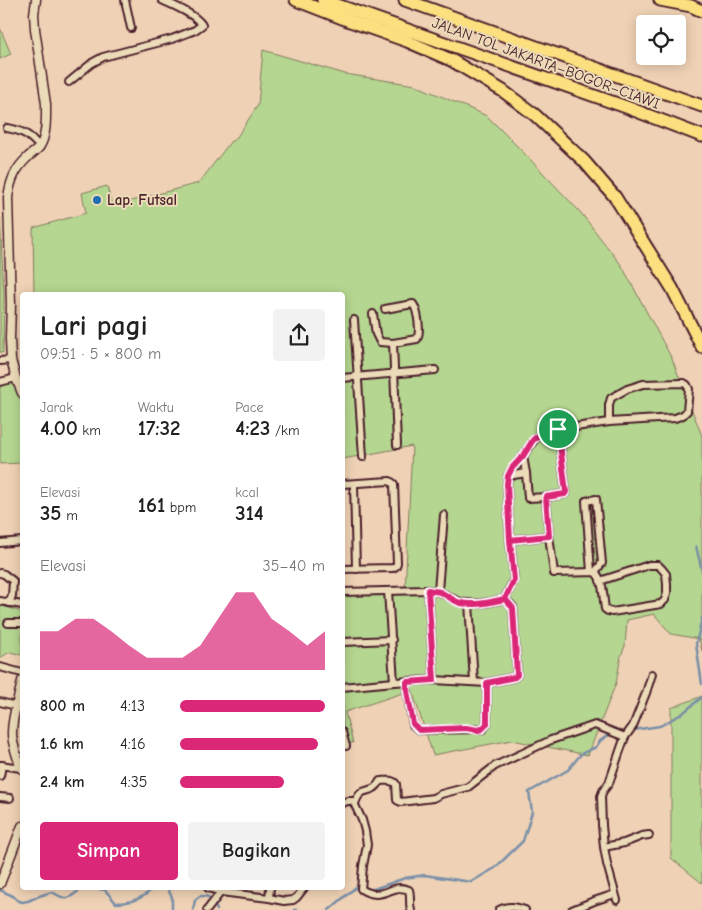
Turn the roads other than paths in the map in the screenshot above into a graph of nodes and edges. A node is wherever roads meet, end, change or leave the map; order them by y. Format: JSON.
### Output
{"nodes":[{"id":1,"x":36,"y":0,"type":"edge"},
{"id":2,"x":125,"y":0,"type":"edge"},
{"id":3,"x":162,"y":0,"type":"edge"},
{"id":4,"x":296,"y":0,"type":"edge"},
{"id":5,"x":323,"y":0,"type":"edge"},
{"id":6,"x":405,"y":0,"type":"edge"},
{"id":7,"x":660,"y":0,"type":"edge"},
{"id":8,"x":702,"y":11,"type":"edge"},
{"id":9,"x":131,"y":28,"type":"dead end"},
{"id":10,"x":70,"y":82,"type":"dead end"},
{"id":11,"x":702,"y":106,"type":"edge"},
{"id":12,"x":7,"y":128,"type":"dead end"},
{"id":13,"x":702,"y":136,"type":"edge"},
{"id":14,"x":40,"y":147,"type":"junction"},
{"id":15,"x":385,"y":309,"type":"dead end"},
{"id":16,"x":373,"y":314,"type":"dead end"},
{"id":17,"x":354,"y":320,"type":"dead end"},
{"id":18,"x":394,"y":343,"type":"junction"},
{"id":19,"x":702,"y":346,"type":"edge"},
{"id":20,"x":11,"y":360,"type":"junction"},
{"id":21,"x":0,"y":361,"type":"edge"},
{"id":22,"x":435,"y":370,"type":"dead end"},
{"id":23,"x":394,"y":374,"type":"junction"},
{"id":24,"x":358,"y":376,"type":"junction"},
{"id":25,"x":16,"y":378,"type":"junction"},
{"id":26,"x":345,"y":378,"type":"edge"},
{"id":27,"x":0,"y":382,"type":"edge"},
{"id":28,"x":20,"y":388,"type":"edge"},
{"id":29,"x":609,"y":422,"type":"junction"},
{"id":30,"x":558,"y":429,"type":"junction"},
{"id":31,"x":397,"y":446,"type":"dead end"},
{"id":32,"x":523,"y":456,"type":"junction"},
{"id":33,"x":363,"y":457,"type":"dead end"},
{"id":34,"x":526,"y":473,"type":"junction"},
{"id":35,"x":508,"y":476,"type":"junction"},
{"id":36,"x":345,"y":484,"type":"edge"},
{"id":37,"x":354,"y":484,"type":"junction"},
{"id":38,"x":546,"y":497,"type":"junction"},
{"id":39,"x":444,"y":515,"type":"dead end"},
{"id":40,"x":549,"y":536,"type":"junction"},
{"id":41,"x":510,"y":540,"type":"junction"},
{"id":42,"x":20,"y":541,"type":"edge"},
{"id":43,"x":0,"y":543,"type":"edge"},
{"id":44,"x":345,"y":569,"type":"edge"},
{"id":45,"x":356,"y":569,"type":"junction"},
{"id":46,"x":593,"y":572,"type":"junction"},
{"id":47,"x":0,"y":573,"type":"edge"},
{"id":48,"x":600,"y":581,"type":"junction"},
{"id":49,"x":428,"y":590,"type":"junction"},
{"id":50,"x":388,"y":591,"type":"junction"},
{"id":51,"x":438,"y":591,"type":"junction"},
{"id":52,"x":345,"y":592,"type":"edge"},
{"id":53,"x":505,"y":599,"type":"junction"},
{"id":54,"x":0,"y":601,"type":"edge"},
{"id":55,"x":9,"y":603,"type":"junction"},
{"id":56,"x":20,"y":604,"type":"edge"},
{"id":57,"x":469,"y":604,"type":"junction"},
{"id":58,"x":8,"y":623,"type":"dead end"},
{"id":59,"x":20,"y":623,"type":"edge"},
{"id":60,"x":392,"y":640,"type":"junction"},
{"id":61,"x":345,"y":642,"type":"edge"},
{"id":62,"x":0,"y":667,"type":"edge"},
{"id":63,"x":20,"y":672,"type":"edge"},
{"id":64,"x":652,"y":674,"type":"dead end"},
{"id":65,"x":434,"y":680,"type":"junction"},
{"id":66,"x":394,"y":682,"type":"junction"},
{"id":67,"x":407,"y":682,"type":"junction"},
{"id":68,"x":474,"y":682,"type":"junction"},
{"id":69,"x":487,"y":683,"type":"junction"},
{"id":70,"x":345,"y":688,"type":"edge"},
{"id":71,"x":20,"y":696,"type":"edge"},
{"id":72,"x":0,"y":702,"type":"edge"},
{"id":73,"x":16,"y":706,"type":"junction"},
{"id":74,"x":625,"y":736,"type":"junction"},
{"id":75,"x":345,"y":742,"type":"edge"},
{"id":76,"x":346,"y":746,"type":"dead end"},
{"id":77,"x":20,"y":763,"type":"edge"},
{"id":78,"x":1,"y":765,"type":"edge"},
{"id":79,"x":20,"y":768,"type":"edge"},
{"id":80,"x":0,"y":776,"type":"edge"},
{"id":81,"x":0,"y":797,"type":"edge"},
{"id":82,"x":10,"y":798,"type":"dead end"},
{"id":83,"x":345,"y":802,"type":"edge"},
{"id":84,"x":355,"y":804,"type":"junction"},
{"id":85,"x":20,"y":831,"type":"edge"},
{"id":86,"x":649,"y":835,"type":"dead end"},
{"id":87,"x":604,"y":847,"type":"junction"},
{"id":88,"x":1,"y":882,"type":"edge"},
{"id":89,"x":214,"y":890,"type":"edge"},
{"id":90,"x":270,"y":890,"type":"edge"},
{"id":91,"x":302,"y":890,"type":"edge"},
{"id":92,"x":233,"y":891,"type":"edge"},
{"id":93,"x":221,"y":892,"type":"junction"},
{"id":94,"x":269,"y":898,"type":"junction"},
{"id":95,"x":207,"y":910,"type":"edge"},
{"id":96,"x":411,"y":910,"type":"edge"},
{"id":97,"x":499,"y":910,"type":"edge"},
{"id":98,"x":526,"y":910,"type":"edge"},
{"id":99,"x":572,"y":910,"type":"edge"}],
"edges":[{"from":1,"to":14,"type":"street"},
{"from":2,"to":9,"type":"street"},
{"from":3,"to":10,"type":"street"},
{"from":4,"to":19,"type":"highway"},
{"from":5,"to":13,"type":"highway","name":"JALAN TOL JAKARTA–BOGOR–CIAWI"},
{"from":6,"to":11,"type":"highway","name":"JALAN TOL JAKARTA–BOGOR–CIAWI"},
{"from":7,"to":8,"type":"highway"},
{"from":12,"to":14,"type":"street"},
{"from":14,"to":20,"type":"street"},
{"from":15,"to":18,"type":"street"},
{"from":16,"to":18,"type":"street"},
{"from":17,"to":24,"type":"street"},
{"from":18,"to":23,"type":"street"},
{"from":20,"to":21,"type":"street"},
{"from":20,"to":25,"type":"street"},
{"from":22,"to":23,"type":"street"},
{"from":23,"to":24,"type":"street"},
{"from":23,"to":31,"type":"street"},
{"from":24,"to":26,"type":"street"},
{"from":24,"to":33,"type":"street"},
{"from":25,"to":27,"type":"street"},
{"from":25,"to":28,"type":"street"},
{"from":29,"to":29,"type":"street"},
{"from":29,"to":30,"type":"street"},
{"from":30,"to":32,"type":"street"},
{"from":30,"to":38,"type":"street"},
{"from":32,"to":34,"type":"street"},
{"from":32,"to":35,"type":"street"},
{"from":34,"to":35,"type":"street"},
{"from":34,"to":38,"type":"street"},
{"from":35,"to":41,"type":"street"},
{"from":36,"to":37,"type":"street"},
{"from":37,"to":45,"type":"street"},
{"from":37,"to":45,"type":"street"},
{"from":38,"to":40,"type":"street"},
{"from":39,"to":51,"type":"street"},
{"from":40,"to":41,"type":"street"},
{"from":40,"to":46,"type":"street"},
{"from":41,"to":53,"type":"street"},
{"from":42,"to":43,"type":"street"},
{"from":44,"to":45,"type":"street"},
{"from":46,"to":46,"type":"street"},
{"from":46,"to":48,"type":"street"},
{"from":47,"to":55,"type":"street"},
{"from":48,"to":48,"type":"street"},
{"from":49,"to":50,"type":"street"},
{"from":49,"to":51,"type":"street"},
{"from":49,"to":65,"type":"street"},
{"from":50,"to":52,"type":"street"},
{"from":50,"to":60,"type":"street"},
{"from":51,"to":57,"type":"street"},
{"from":53,"to":57,"type":"street"},
{"from":53,"to":69,"type":"street"},
{"from":54,"to":55,"type":"street"},
{"from":55,"to":56,"type":"street"},
{"from":57,"to":68,"type":"street"},
{"from":58,"to":59,"type":"street"},
{"from":60,"to":61,"type":"street"},
{"from":60,"to":66,"type":"street"},
{"from":62,"to":63,"type":"street"},
{"from":64,"to":74,"type":"street"},
{"from":65,"to":67,"type":"street"},
{"from":65,"to":68,"type":"street"},
{"from":66,"to":67,"type":"street"},
{"from":66,"to":70,"type":"street"},
{"from":67,"to":69,"type":"street"},
{"from":68,"to":69,"type":"street"},
{"from":71,"to":73,"type":"street"},
{"from":72,"to":73,"type":"street"},
{"from":73,"to":77,"type":"street"},
{"from":74,"to":84,"type":"street"},
{"from":74,"to":87,"type":"street"},
{"from":75,"to":76,"type":"street"},
{"from":78,"to":79,"type":"street"},
{"from":78,"to":80,"type":"street"},
{"from":81,"to":82,"type":"street"},
{"from":83,"to":84,"type":"street"},
{"from":84,"to":96,"type":"street"},
{"from":85,"to":88,"type":"street"},
{"from":86,"to":87,"type":"street"},
{"from":87,"to":99,"type":"street"},
{"from":89,"to":93,"type":"street"},
{"from":90,"to":94,"type":"street"},
{"from":91,"to":94,"type":"street"},
{"from":92,"to":93,"type":"street"},
{"from":92,"to":94,"type":"street"},
{"from":93,"to":95,"type":"street"},
{"from":97,"to":98,"type":"street"}]}
